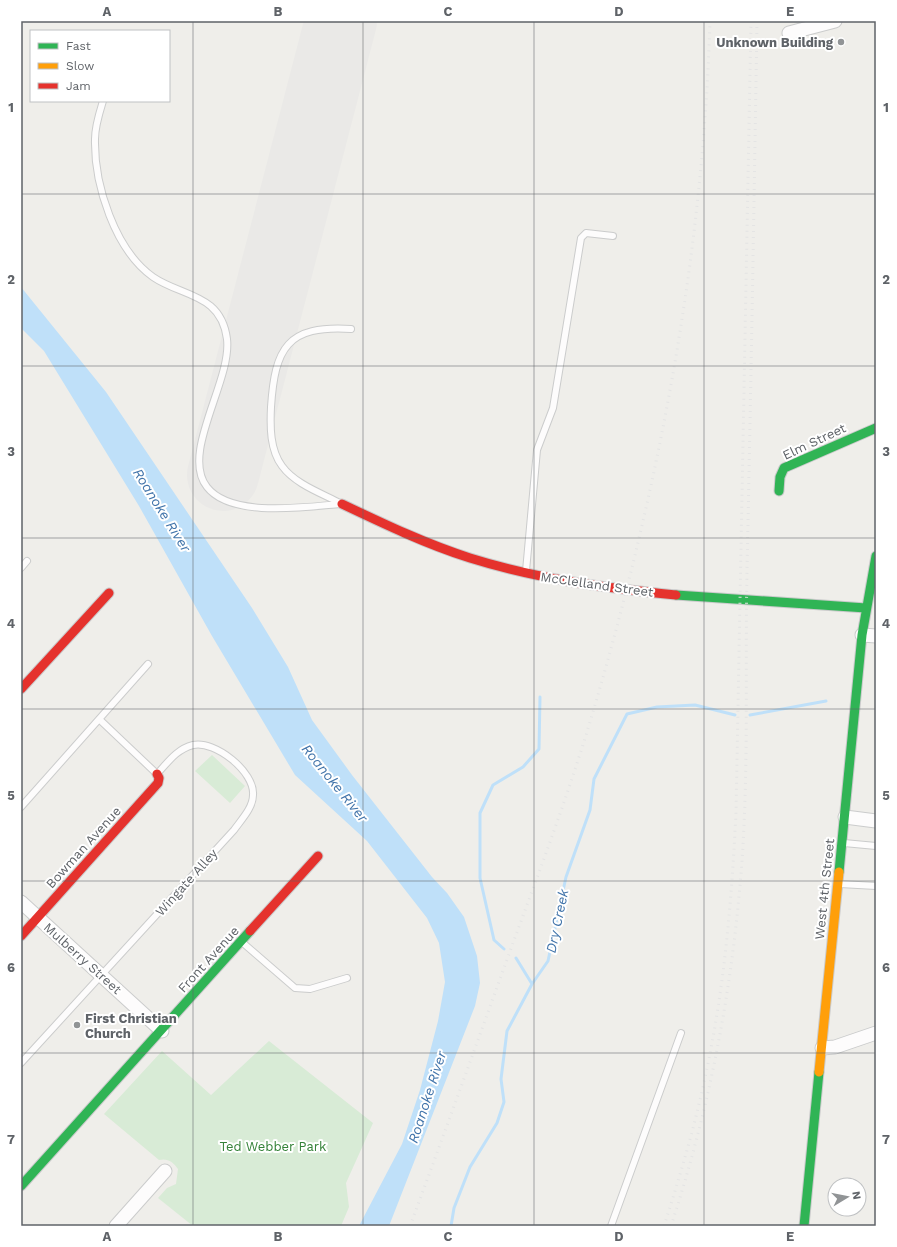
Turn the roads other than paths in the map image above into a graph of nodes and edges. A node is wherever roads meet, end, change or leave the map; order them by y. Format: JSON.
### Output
{"nodes":[{"id":1,"x":835,"y":21,"type":"edge"},
{"id":2,"x":789,"y":33,"type":"dead end"},
{"id":3,"x":103,"y":102,"type":"edge"},
{"id":4,"x":613,"y":236,"type":"dead end"},
{"id":5,"x":351,"y":330,"type":"dead end"},
{"id":6,"x":876,"y":428,"type":"edge"},
{"id":7,"x":779,"y":491,"type":"dead end"},
{"id":8,"x":342,"y":504,"type":"junction"},
{"id":9,"x":876,"y":556,"type":"edge"},
{"id":10,"x":27,"y":561,"type":"dead end"},
{"id":11,"x":21,"y":568,"type":"edge"},
{"id":12,"x":526,"y":573,"type":"junction"},
{"id":13,"x":109,"y":593,"type":"dead end"},
{"id":14,"x":866,"y":608,"type":"junction"},
{"id":15,"x":862,"y":635,"type":"junction"},
{"id":16,"x":876,"y":636,"type":"edge"},
{"id":17,"x":148,"y":664,"type":"dead end"},
{"id":18,"x":21,"y":689,"type":"edge"},
{"id":19,"x":99,"y":720,"type":"junction"},
{"id":20,"x":158,"y":774,"type":"junction"},
{"id":21,"x":21,"y":807,"type":"edge"},
{"id":22,"x":845,"y":817,"type":"junction"},
{"id":23,"x":876,"y":820,"type":"edge"},
{"id":24,"x":842,"y":843,"type":"junction"},
{"id":25,"x":876,"y":846,"type":"edge"},
{"id":26,"x":318,"y":856,"type":"dead end"},
{"id":27,"x":838,"y":884,"type":"junction"},
{"id":28,"x":876,"y":886,"type":"edge"},
{"id":29,"x":21,"y":902,"type":"edge"},
{"id":30,"x":38,"y":917,"type":"junction"},
{"id":31,"x":21,"y":936,"type":"edge"},
{"id":32,"x":241,"y":942,"type":"junction"},
{"id":33,"x":101,"y":975,"type":"junction"},
{"id":34,"x":348,"y":978,"type":"dead end"},
{"id":35,"x":162,"y":1031,"type":"junction"},
{"id":36,"x":681,"y":1033,"type":"dead end"},
{"id":37,"x":876,"y":1033,"type":"edge"},
{"id":38,"x":822,"y":1048,"type":"junction"},
{"id":39,"x":21,"y":1063,"type":"edge"},
{"id":40,"x":165,"y":1171,"type":"dead end"},
{"id":41,"x":21,"y":1186,"type":"edge"},
{"id":42,"x":116,"y":1226,"type":"edge"},
{"id":43,"x":611,"y":1226,"type":"edge"},
{"id":44,"x":804,"y":1226,"type":"edge"}],
"edges":[{"from":1,"to":2,"type":"street"},
{"from":3,"to":8,"type":"lane"},
{"from":4,"to":12,"type":"lane"},
{"from":5,"to":8,"type":"lane"},
{"from":6,"to":7,"type":"street","name":"Elm Street"},
{"from":8,"to":12,"type":"street","name":"McClelland Street"},
{"from":9,"to":14,"type":"street","name":"West 4th Street"},
{"from":10,"to":11,"type":"lane"},
{"from":12,"to":14,"type":"street","name":"McClelland Street"},
{"from":13,"to":18,"type":"street"},
{"from":14,"to":15,"type":"street","name":"West 4th Street"},
{"from":15,"to":16,"type":"street"},
{"from":15,"to":22,"type":"street","name":"West 4th Street"},
{"from":17,"to":19,"type":"lane"},
{"from":19,"to":20,"type":"lane"},
{"from":19,"to":21,"type":"lane"},
{"from":20,"to":30,"type":"street","name":"Bowman Avenue"},
{"from":20,"to":33,"type":"lane","name":"Wingate Alley"},
{"from":22,"to":23,"type":"street"},
{"from":22,"to":24,"type":"street","name":"West 4th Street"},
{"from":24,"to":25,"type":"lane"},
{"from":24,"to":27,"type":"street","name":"West 4th Street"},
{"from":26,"to":32,"type":"street","name":"Front Avenue"},
{"from":27,"to":28,"type":"lane"},
{"from":27,"to":38,"type":"street","name":"West 4th Street"},
{"from":29,"to":30,"type":"street","name":"Mulberry Street"},
{"from":30,"to":31,"type":"street","name":"Bowman Avenue"},
{"from":30,"to":33,"type":"street","name":"Mulberry Street"},
{"from":32,"to":34,"type":"lane"},
{"from":32,"to":35,"type":"street","name":"Front Avenue"},
{"from":33,"to":35,"type":"street","name":"Mulberry Street"},
{"from":33,"to":39,"type":"lane","name":"Wingate Alley"},
{"from":35,"to":41,"type":"street","name":"Front Avenue"},
{"from":36,"to":43,"type":"lane"},
{"from":37,"to":38,"type":"street"},
{"from":38,"to":44,"type":"street","name":"West 4th Street"},
{"from":40,"to":42,"type":"street"}]}
